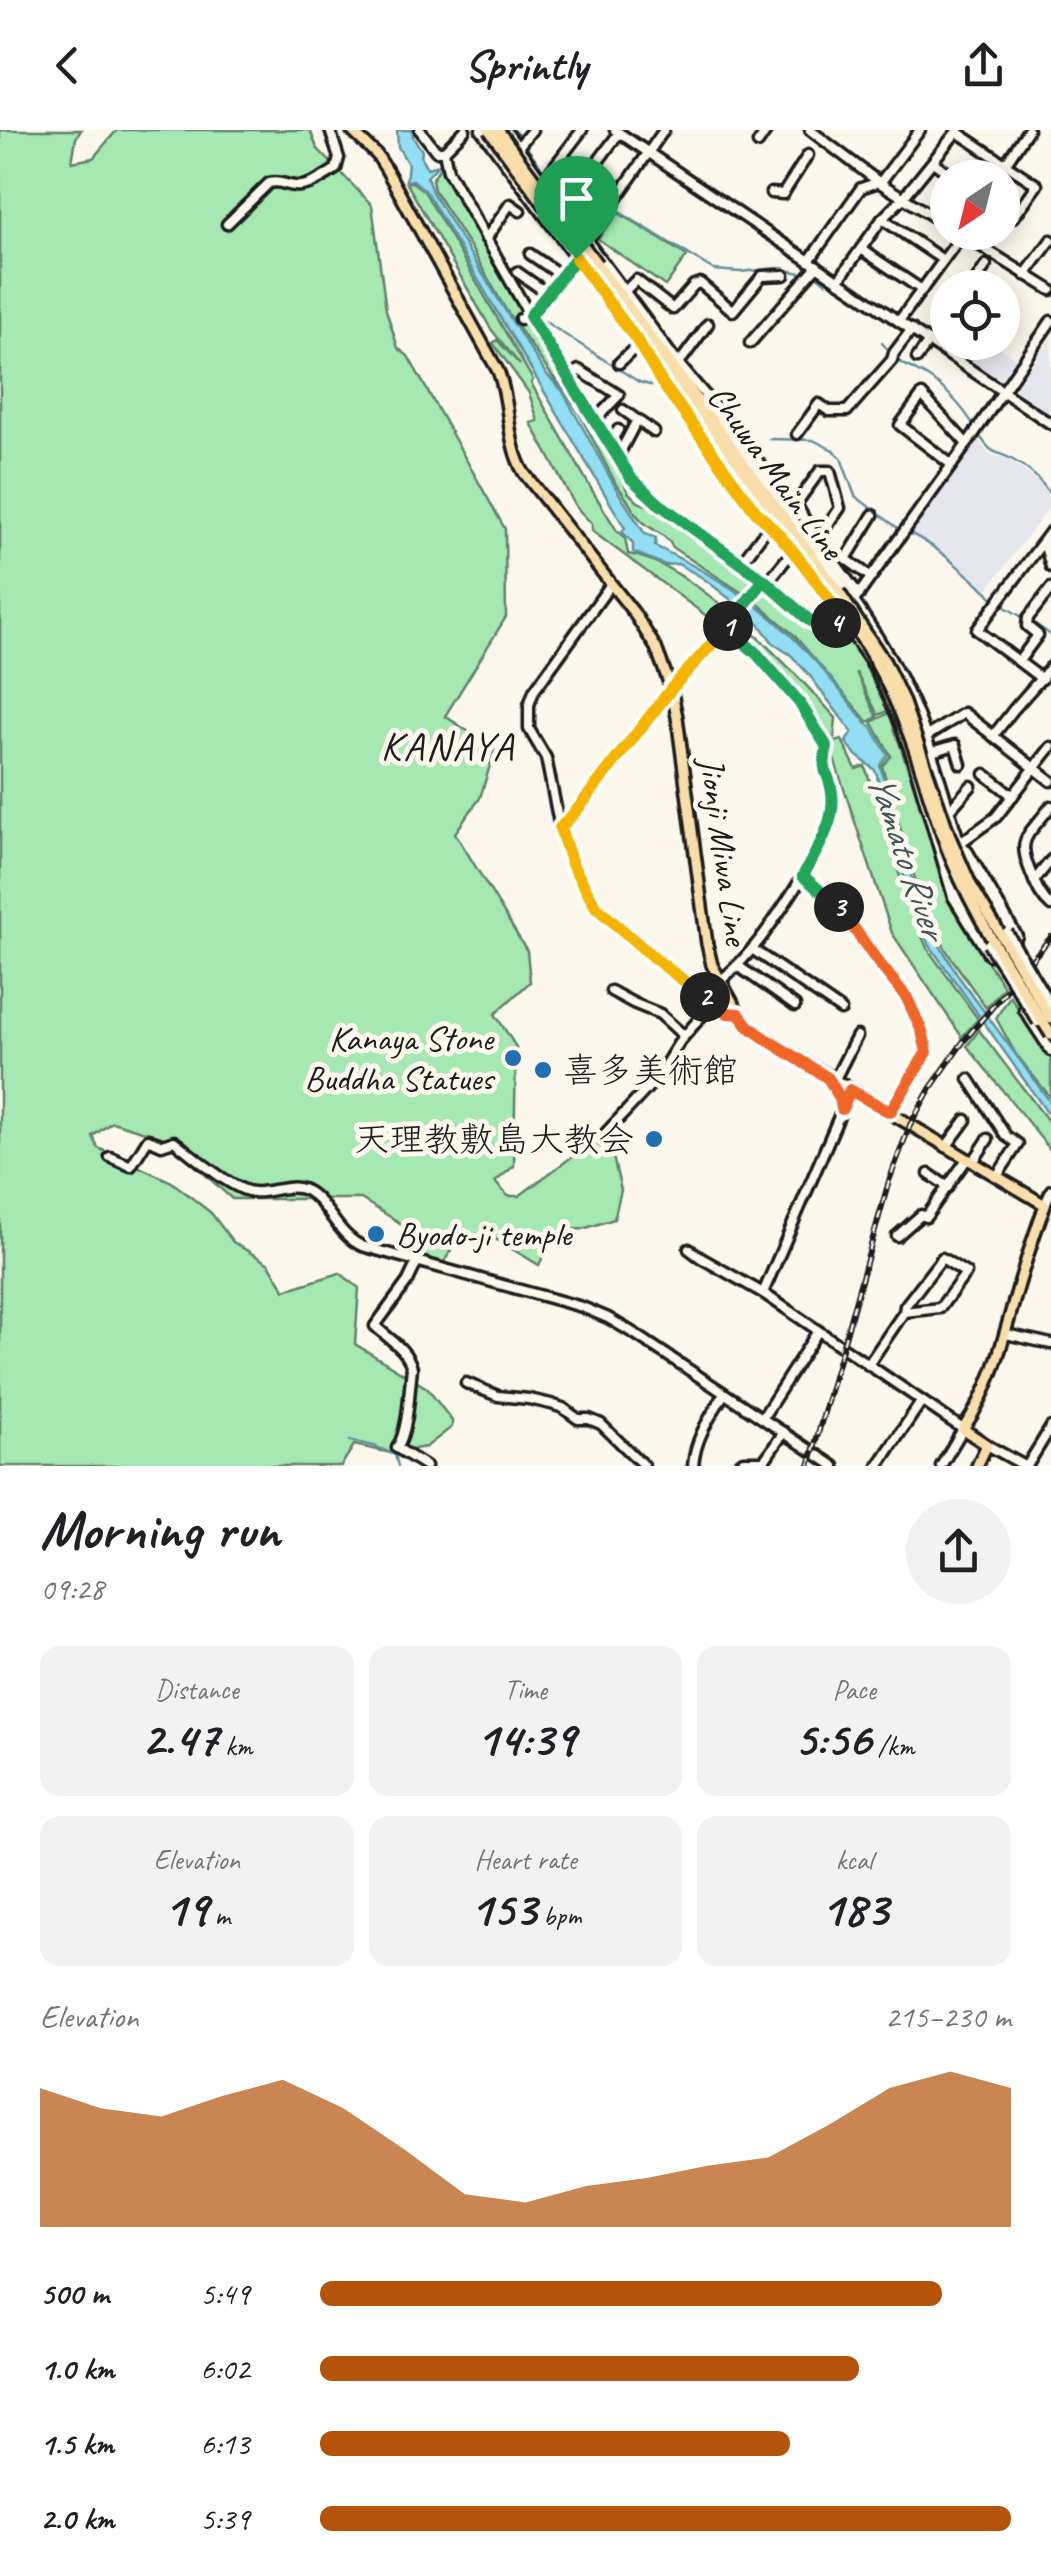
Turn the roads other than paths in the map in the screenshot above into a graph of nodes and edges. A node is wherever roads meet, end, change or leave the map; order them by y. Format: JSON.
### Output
{"nodes":[{"id":1,"x":330,"y":130,"type":"edge"},
{"id":2,"x":351,"y":130,"type":"edge"},
{"id":3,"x":420,"y":130,"type":"edge"},
{"id":4,"x":465,"y":130,"type":"edge"},
{"id":5,"x":481,"y":130,"type":"edge"},
{"id":6,"x":488,"y":130,"type":"edge"},
{"id":7,"x":502,"y":130,"type":"edge"},
{"id":8,"x":532,"y":130,"type":"edge"},
{"id":9,"x":582,"y":130,"type":"edge"},
{"id":10,"x":664,"y":130,"type":"edge"},
{"id":11,"x":767,"y":130,"type":"edge"},
{"id":12,"x":810,"y":130,"type":"edge"},
{"id":13,"x":1028,"y":130,"type":"edge"},
{"id":14,"x":917,"y":131,"type":"edge"},
{"id":15,"x":958,"y":131,"type":"edge"},
{"id":16,"x":617,"y":132,"type":"edge"},
{"id":17,"x":758,"y":144,"type":"dead end"},
{"id":18,"x":518,"y":147,"type":"junction"},
{"id":19,"x":444,"y":152,"type":"junction"},
{"id":20,"x":648,"y":153,"type":"junction"},
{"id":21,"x":808,"y":155,"type":"dead end"},
{"id":22,"x":935,"y":160,"type":"edge"},
{"id":23,"x":1000,"y":160,"type":"edge"},
{"id":24,"x":1009,"y":160,"type":"edge"},
{"id":25,"x":930,"y":166,"type":"edge"},
{"id":26,"x":1020,"y":173,"type":"edge"},
{"id":27,"x":541,"y":179,"type":"junction"},
{"id":28,"x":877,"y":183,"type":"junction"},
{"id":29,"x":771,"y":193,"type":"dead end"},
{"id":30,"x":901,"y":201,"type":"junction"},
{"id":31,"x":562,"y":206,"type":"junction"},
{"id":32,"x":1020,"y":209,"type":"edge"},
{"id":33,"x":520,"y":210,"type":"dead end"},
{"id":34,"x":930,"y":216,"type":"edge"},
{"id":35,"x":882,"y":219,"type":"junction"},
{"id":36,"x":227,"y":224,"type":"dead end"},
{"id":37,"x":486,"y":239,"type":"junction"},
{"id":38,"x":1051,"y":240,"type":"edge"},
{"id":39,"x":587,"y":241,"type":"junction"},
{"id":40,"x":860,"y":249,"type":"junction"},
{"id":41,"x":950,"y":250,"type":"edge"},
{"id":42,"x":984,"y":250,"type":"edge"},
{"id":43,"x":530,"y":254,"type":"dead end"},
{"id":44,"x":576,"y":258,"type":"junction"},
{"id":45,"x":943,"y":260,"type":"junction"},
{"id":46,"x":813,"y":264,"type":"junction"},
{"id":47,"x":594,"y":266,"type":"junction"},
{"id":48,"x":986,"y":266,"type":"dead end"},
{"id":49,"x":983,"y":270,"type":"edge"},
{"id":50,"x":518,"y":272,"type":"dead end"},
{"id":51,"x":784,"y":275,"type":"dead end"},
{"id":52,"x":1026,"y":275,"type":"junction"},
{"id":53,"x":562,"y":276,"type":"junction"},
{"id":54,"x":838,"y":280,"type":"junction"},
{"id":55,"x":922,"y":290,"type":"junction"},
{"id":56,"x":1051,"y":290,"type":"edge"},
{"id":57,"x":625,"y":291,"type":"junction"},
{"id":58,"x":547,"y":294,"type":"junction"},
{"id":59,"x":732,"y":310,"type":"junction"},
{"id":60,"x":530,"y":316,"type":"junction"},
{"id":61,"x":520,"y":318,"type":"dead end"},
{"id":62,"x":742,"y":318,"type":"dead end"},
{"id":63,"x":899,"y":320,"type":"junction"},
{"id":64,"x":1051,"y":321,"type":"edge"},
{"id":65,"x":708,"y":324,"type":"dead end"},
{"id":66,"x":912,"y":329,"type":"junction"},
{"id":67,"x":641,"y":342,"type":"junction"},
{"id":68,"x":930,"y":342,"type":"joint"},
{"id":69,"x":750,"y":344,"type":"dead end"},
{"id":70,"x":917,"y":358,"type":"dead end"},
{"id":71,"x":958,"y":360,"type":"edge"},
{"id":72,"x":677,"y":362,"type":"junction"},
{"id":73,"x":619,"y":363,"type":"dead end"},
{"id":74,"x":567,"y":377,"type":"junction"},
{"id":75,"x":599,"y":383,"type":"junction"},
{"id":76,"x":685,"y":383,"type":"junction"},
{"id":77,"x":1004,"y":390,"type":"junction"},
{"id":78,"x":581,"y":400,"type":"junction"},
{"id":79,"x":623,"y":410,"type":"dead end"},
{"id":80,"x":637,"y":420,"type":"junction"},
{"id":81,"x":594,"y":421,"type":"junction"},
{"id":82,"x":1051,"y":424,"type":"edge"},
{"id":83,"x":618,"y":430,"type":"dead end"},
{"id":84,"x":654,"y":432,"type":"dead end"},
{"id":85,"x":797,"y":434,"type":"dead end"},
{"id":86,"x":968,"y":444,"type":"junction"},
{"id":87,"x":609,"y":446,"type":"junction"},
{"id":88,"x":617,"y":458,"type":"junction"},
{"id":89,"x":952,"y":465,"type":"junction"},
{"id":90,"x":666,"y":492,"type":"dead end"},
{"id":91,"x":658,"y":503,"type":"junction"},
{"id":92,"x":873,"y":514,"type":"dead end"},
{"id":93,"x":794,"y":520,"type":"junction"},
{"id":94,"x":1051,"y":532,"type":"edge"},
{"id":95,"x":762,"y":535,"type":"dead end"},
{"id":96,"x":818,"y":539,"type":"junction"},
{"id":97,"x":1044,"y":543,"type":"junction"},
{"id":98,"x":788,"y":558,"type":"dead end"},
{"id":99,"x":741,"y":563,"type":"junction"},
{"id":100,"x":1051,"y":566,"type":"edge"},
{"id":101,"x":871,"y":577,"type":"junction"},
{"id":102,"x":765,"y":582,"type":"junction"},
{"id":103,"x":611,"y":584,"type":"junction"},
{"id":104,"x":1051,"y":588,"type":"edge"},
{"id":105,"x":836,"y":594,"type":"junction"},
{"id":106,"x":856,"y":598,"type":"junction"},
{"id":107,"x":842,"y":618,"type":"junction"},
{"id":108,"x":727,"y":627,"type":"junction"},
{"id":109,"x":1019,"y":661,"type":"junction"},
{"id":110,"x":1051,"y":667,"type":"edge"},
{"id":111,"x":1042,"y":679,"type":"junction"},
{"id":112,"x":672,"y":688,"type":"junction"},
{"id":113,"x":927,"y":736,"type":"junction"},
{"id":114,"x":993,"y":736,"type":"junction"},
{"id":115,"x":1051,"y":747,"type":"edge"},
{"id":116,"x":932,"y":752,"type":"junction"},
{"id":117,"x":961,"y":764,"type":"dead end"},
{"id":118,"x":1034,"y":768,"type":"junction"},
{"id":119,"x":986,"y":774,"type":"dead end"},
{"id":120,"x":1051,"y":781,"type":"edge"},
{"id":121,"x":971,"y":786,"type":"dead end"},
{"id":122,"x":1013,"y":796,"type":"junction"},
{"id":123,"x":1051,"y":806,"type":"edge"},
{"id":124,"x":949,"y":811,"type":"junction"},
{"id":125,"x":560,"y":828,"type":"junction"},
{"id":126,"x":960,"y":843,"type":"junction"},
{"id":127,"x":942,"y":859,"type":"junction"},
{"id":128,"x":1051,"y":860,"type":"edge"},
{"id":129,"x":803,"y":876,"type":"junction"},
{"id":130,"x":1034,"y":881,"type":"junction"},
{"id":131,"x":1051,"y":906,"type":"edge"},
{"id":132,"x":752,"y":950,"type":"junction"},
{"id":133,"x":738,"y":966,"type":"junction"},
{"id":134,"x":722,"y":984,"type":"junction"},
{"id":135,"x":611,"y":990,"type":"dead end"},
{"id":136,"x":1051,"y":992,"type":"edge"},
{"id":137,"x":713,"y":1003,"type":"junction"},
{"id":138,"x":795,"y":1006,"type":"dead end"},
{"id":139,"x":1051,"y":1006,"type":"edge"},
{"id":140,"x":841,"y":1010,"type":"dead end"},
{"id":141,"x":739,"y":1014,"type":"junction"},
{"id":142,"x":1051,"y":1018,"type":"edge"},
{"id":143,"x":1051,"y":1035,"type":"edge"},
{"id":144,"x":684,"y":1036,"type":"junction"},
{"id":145,"x":857,"y":1036,"type":"dead end"},
{"id":146,"x":1051,"y":1042,"type":"edge"},
{"id":147,"x":1051,"y":1051,"type":"edge"},
{"id":148,"x":969,"y":1079,"type":"dead end"},
{"id":149,"x":831,"y":1080,"type":"junction"},
{"id":150,"x":850,"y":1090,"type":"junction"},
{"id":151,"x":842,"y":1109,"type":"junction"},
{"id":152,"x":890,"y":1112,"type":"junction"},
{"id":153,"x":966,"y":1120,"type":"dead end"},
{"id":154,"x":601,"y":1138,"type":"dead end"},
{"id":155,"x":988,"y":1139,"type":"dead end"},
{"id":156,"x":946,"y":1147,"type":"junction"},
{"id":157,"x":110,"y":1158,"type":"dead end"},
{"id":158,"x":970,"y":1160,"type":"junction"},
{"id":159,"x":929,"y":1174,"type":"dead end"},
{"id":160,"x":997,"y":1176,"type":"junction"},
{"id":161,"x":948,"y":1186,"type":"junction"},
{"id":162,"x":1051,"y":1190,"type":"edge"},
{"id":163,"x":1046,"y":1210,"type":"edge"},
{"id":164,"x":897,"y":1236,"type":"dead end"},
{"id":165,"x":690,"y":1249,"type":"dead end"},
{"id":166,"x":417,"y":1262,"type":"junction"},
{"id":167,"x":763,"y":1293,"type":"junction"},
{"id":168,"x":904,"y":1312,"type":"junction"},
{"id":169,"x":818,"y":1332,"type":"junction"},
{"id":170,"x":1006,"y":1334,"type":"junction"},
{"id":171,"x":1051,"y":1344,"type":"edge"},
{"id":172,"x":868,"y":1365,"type":"junction"},
{"id":173,"x":466,"y":1383,"type":"dead end"},
{"id":174,"x":724,"y":1394,"type":"junction"},
{"id":175,"x":921,"y":1402,"type":"junction"},
{"id":176,"x":763,"y":1417,"type":"junction"},
{"id":177,"x":1051,"y":1428,"type":"edge"},
{"id":178,"x":964,"y":1429,"type":"junction"},
{"id":179,"x":784,"y":1432,"type":"junction"},
{"id":180,"x":987,"y":1445,"type":"junction"},
{"id":181,"x":426,"y":1466,"type":"edge"},
{"id":182,"x":644,"y":1466,"type":"edge"},
{"id":183,"x":693,"y":1466,"type":"edge"},
{"id":184,"x":737,"y":1466,"type":"edge"},
{"id":185,"x":834,"y":1466,"type":"edge"},
{"id":186,"x":878,"y":1466,"type":"edge"},
{"id":187,"x":941,"y":1466,"type":"edge"},
{"id":188,"x":977,"y":1466,"type":"edge"},
{"id":189,"x":1026,"y":1466,"type":"edge"}],
"edges":[{"from":1,"to":36,"type":"street"},
{"from":2,"to":103,"type":"main road","name":"Jionji Miwa Line"},
{"from":3,"to":19,"type":"street"},
{"from":4,"to":19,"type":"street"},
{"from":5,"to":44,"type":"street"},
{"from":6,"to":47,"type":"main road","name":"Chuwa Main Line","bridge":true},
{"from":7,"to":18,"type":"street"},
{"from":7,"to":47,"type":"main road","name":"Chuwa Main Line","bridge":true},
{"from":8,"to":18,"type":"street"},
{"from":9,"to":27,"type":"street"},
{"from":10,"to":20,"type":"street"},
{"from":11,"to":17,"type":"street"},
{"from":12,"to":28,"type":"street"},
{"from":13,"to":24,"type":"street"},
{"from":14,"to":28,"type":"street"},
{"from":15,"to":22,"type":"street"},
{"from":15,"to":23,"type":"street"},
{"from":16,"to":20,"type":"street"},
{"from":16,"to":31,"type":"street"},
{"from":18,"to":27,"type":"street"},
{"from":19,"to":37,"type":"street"},
{"from":20,"to":39,"type":"street"},
{"from":20,"to":46,"type":"street"},
{"from":21,"to":29,"type":"street"},
{"from":25,"to":30,"type":"street"},
{"from":26,"to":32,"type":"street"},
{"from":27,"to":31,"type":"street"},
{"from":28,"to":30,"type":"street"},
{"from":28,"to":46,"type":"street"},
{"from":30,"to":34,"type":"street"},
{"from":30,"to":35,"type":"street"},
{"from":31,"to":39,"type":"street"},
{"from":33,"to":37,"type":"street"},
{"from":35,"to":40,"type":"street"},
{"from":35,"to":45,"type":"street"},
{"from":37,"to":60,"type":"street"},
{"from":38,"to":52,"type":"street"},
{"from":39,"to":44,"type":"street"},
{"from":39,"to":57,"type":"street"},
{"from":40,"to":54,"type":"street"},
{"from":40,"to":55,"type":"street"},
{"from":41,"to":45,"type":"street"},
{"from":42,"to":52,"type":"street"},
{"from":43,"to":53,"type":"street"},
{"from":44,"to":53,"type":"street"},
{"from":44,"to":67,"type":"street"},
{"from":45,"to":55,"type":"street"},
{"from":46,"to":54,"type":"street"},
{"from":46,"to":69,"type":"street"},
{"from":47,"to":67,"type":"main road","name":"Chuwa Main Line"},
{"from":47,"to":76,"type":"main road","name":"Chuwa Main Line"},
{"from":48,"to":49,"type":"street"},
{"from":50,"to":58,"type":"street"},
{"from":51,"to":59,"type":"street"},
{"from":52,"to":56,"type":"street"},
{"from":53,"to":58,"type":"street"},
{"from":54,"to":63,"type":"street"},
{"from":55,"to":63,"type":"street"},
{"from":57,"to":59,"type":"street"},
{"from":57,"to":72,"type":"street"},
{"from":58,"to":60,"type":"street"},
{"from":59,"to":62,"type":"street"},
{"from":60,"to":61,"type":"street"},
{"from":60,"to":74,"type":"street"},
{"from":63,"to":66,"type":"street"},
{"from":64,"to":77,"type":"street"},
{"from":65,"to":72,"type":"street"},
{"from":66,"to":68,"type":"street"},
{"from":66,"to":85,"type":"street"},
{"from":67,"to":73,"type":"street"},
{"from":67,"to":105,"type":"main road","name":"Chuwa Main Line"},
{"from":67,"to":107,"type":"street"},
{"from":68,"to":70,"type":"street"},
{"from":71,"to":77,"type":"street"},
{"from":72,"to":93,"type":"street"},
{"from":74,"to":75,"type":"street"},
{"from":74,"to":78,"type":"street"},
{"from":75,"to":78,"type":"street"},
{"from":75,"to":81,"type":"street"},
{"from":76,"to":93,"type":"street"},
{"from":76,"to":105,"type":"main road","name":"Chuwa Main Line"},
{"from":77,"to":82,"type":"street"},
{"from":77,"to":86,"type":"street"},
{"from":78,"to":81,"type":"street"},
{"from":79,"to":80,"type":"street"},
{"from":80,"to":84,"type":"street"},
{"from":80,"to":88,"type":"street"},
{"from":81,"to":87,"type":"street"},
{"from":83,"to":87,"type":"street"},
{"from":86,"to":89,"type":"street"},
{"from":86,"to":89,"type":"street"},
{"from":87,"to":88,"type":"street"},
{"from":88,"to":91,"type":"street"},
{"from":89,"to":101,"type":"street"},
{"from":90,"to":91,"type":"street"},
{"from":91,"to":99,"type":"street"},
{"from":92,"to":101,"type":"street"},
{"from":93,"to":106,"type":"street"},
{"from":94,"to":97,"type":"street"},
{"from":95,"to":99,"type":"street"},
{"from":96,"to":96,"type":"street"},
{"from":96,"to":106,"type":"street"},
{"from":97,"to":100,"type":"street"},
{"from":97,"to":109,"type":"street"},
{"from":98,"to":102,"type":"street"},
{"from":99,"to":102,"type":"street"},
{"from":101,"to":106,"type":"street"},
{"from":102,"to":107,"type":"street"},
{"from":102,"to":108,"type":"street"},
{"from":103,"to":112,"type":"main road","name":"Jionji Miwa Line"},
{"from":103,"to":125,"type":"street"},
{"from":104,"to":109,"type":"street"},
{"from":105,"to":142,"type":"main road","name":"Chuwa Main Line","bridge":true},
{"from":105,"to":143,"type":"main road","name":"Chuwa Main Line","bridge":true},
{"from":106,"to":113,"type":"street"},
{"from":107,"to":127,"type":"street"},
{"from":108,"to":112,"type":"street"},
{"from":108,"to":129,"type":"street"},
{"from":109,"to":111,"type":"street"},
{"from":110,"to":111,"type":"street"},
{"from":111,"to":114,"type":"street"},
{"from":112,"to":125,"type":"street"},
{"from":112,"to":134,"type":"main road","name":"Jionji Miwa Line"},
{"from":113,"to":114,"type":"street"},
{"from":113,"to":116,"type":"street"},
{"from":114,"to":118,"type":"street"},
{"from":115,"to":118,"type":"street"},
{"from":116,"to":117,"type":"street"},
{"from":116,"to":124,"type":"street"},
{"from":118,"to":120,"type":"street"},
{"from":118,"to":122,"type":"street"},
{"from":119,"to":122,"type":"street"},
{"from":121,"to":124,"type":"street"},
{"from":122,"to":126,"type":"street"},
{"from":123,"to":130,"type":"street"},
{"from":124,"to":126,"type":"street"},
{"from":125,"to":137,"type":"street"},
{"from":126,"to":127,"type":"street"},
{"from":126,"to":139,"type":"street","bridge":true},
{"from":127,"to":146,"type":"street","bridge":true},
{"from":128,"to":130,"type":"street"},
{"from":129,"to":132,"type":"street"},
{"from":129,"to":152,"type":"street"},
{"from":130,"to":131,"type":"street"},
{"from":132,"to":133,"type":"street"},
{"from":132,"to":140,"type":"street"},
{"from":133,"to":134,"type":"street"},
{"from":133,"to":138,"type":"street"},
{"from":134,"to":137,"type":"street"},
{"from":134,"to":141,"type":"main road","name":"Jionji Miwa Line"},
{"from":135,"to":144,"type":"street"},
{"from":136,"to":147,"type":"street"},
{"from":137,"to":141,"type":"street"},
{"from":137,"to":144,"type":"street"},
{"from":141,"to":149,"type":"main road","name":"Jionji Miwa Line"},
{"from":144,"to":154,"type":"street"},
{"from":145,"to":149,"type":"street"},
{"from":148,"to":160,"type":"street"},
{"from":149,"to":150,"type":"main road","name":"Jionji Miwa Line"},
{"from":149,"to":151,"type":"street"},
{"from":150,"to":151,"type":"street"},
{"from":150,"to":152,"type":"main road","name":"Jionji Miwa Line"},
{"from":151,"to":167,"type":"street"},
{"from":152,"to":156,"type":"main road","name":"Jionji Miwa Line"},
{"from":153,"to":156,"type":"street"},
{"from":155,"to":158,"type":"street"},
{"from":156,"to":158,"type":"main road","name":"Jionji Miwa Line"},
{"from":157,"to":166,"type":"street"},
{"from":158,"to":160,"type":"main road","name":"Jionji Miwa Line"},
{"from":158,"to":161,"type":"street"},
{"from":159,"to":161,"type":"street"},
{"from":160,"to":163,"type":"main road","name":"Jionji Miwa Line"},
{"from":161,"to":164,"type":"street"},
{"from":162,"to":163,"type":"street"},
{"from":163,"to":170,"type":"main road"},
{"from":165,"to":167,"type":"street"},
{"from":166,"to":174,"type":"street"},
{"from":166,"to":181,"type":"street"},
{"from":167,"to":169,"type":"street"},
{"from":168,"to":168,"type":"street"},
{"from":168,"to":172,"type":"street"},
{"from":169,"to":172,"type":"street"},
{"from":169,"to":176,"type":"street"},
{"from":170,"to":171,"type":"street"},
{"from":170,"to":178,"type":"main road"},
{"from":172,"to":175,"type":"street"},
{"from":173,"to":182,"type":"street"},
{"from":174,"to":176,"type":"street"},
{"from":174,"to":183,"type":"street"},
{"from":175,"to":178,"type":"street"},
{"from":175,"to":186,"type":"street"},
{"from":176,"to":179,"type":"street"},
{"from":177,"to":189,"type":"street"},
{"from":178,"to":180,"type":"main road"},
{"from":178,"to":187,"type":"street"},
{"from":179,"to":184,"type":"street"},
{"from":179,"to":185,"type":"street"},
{"from":180,"to":188,"type":"main road"},
{"from":180,"to":189,"type":"street"}]}
